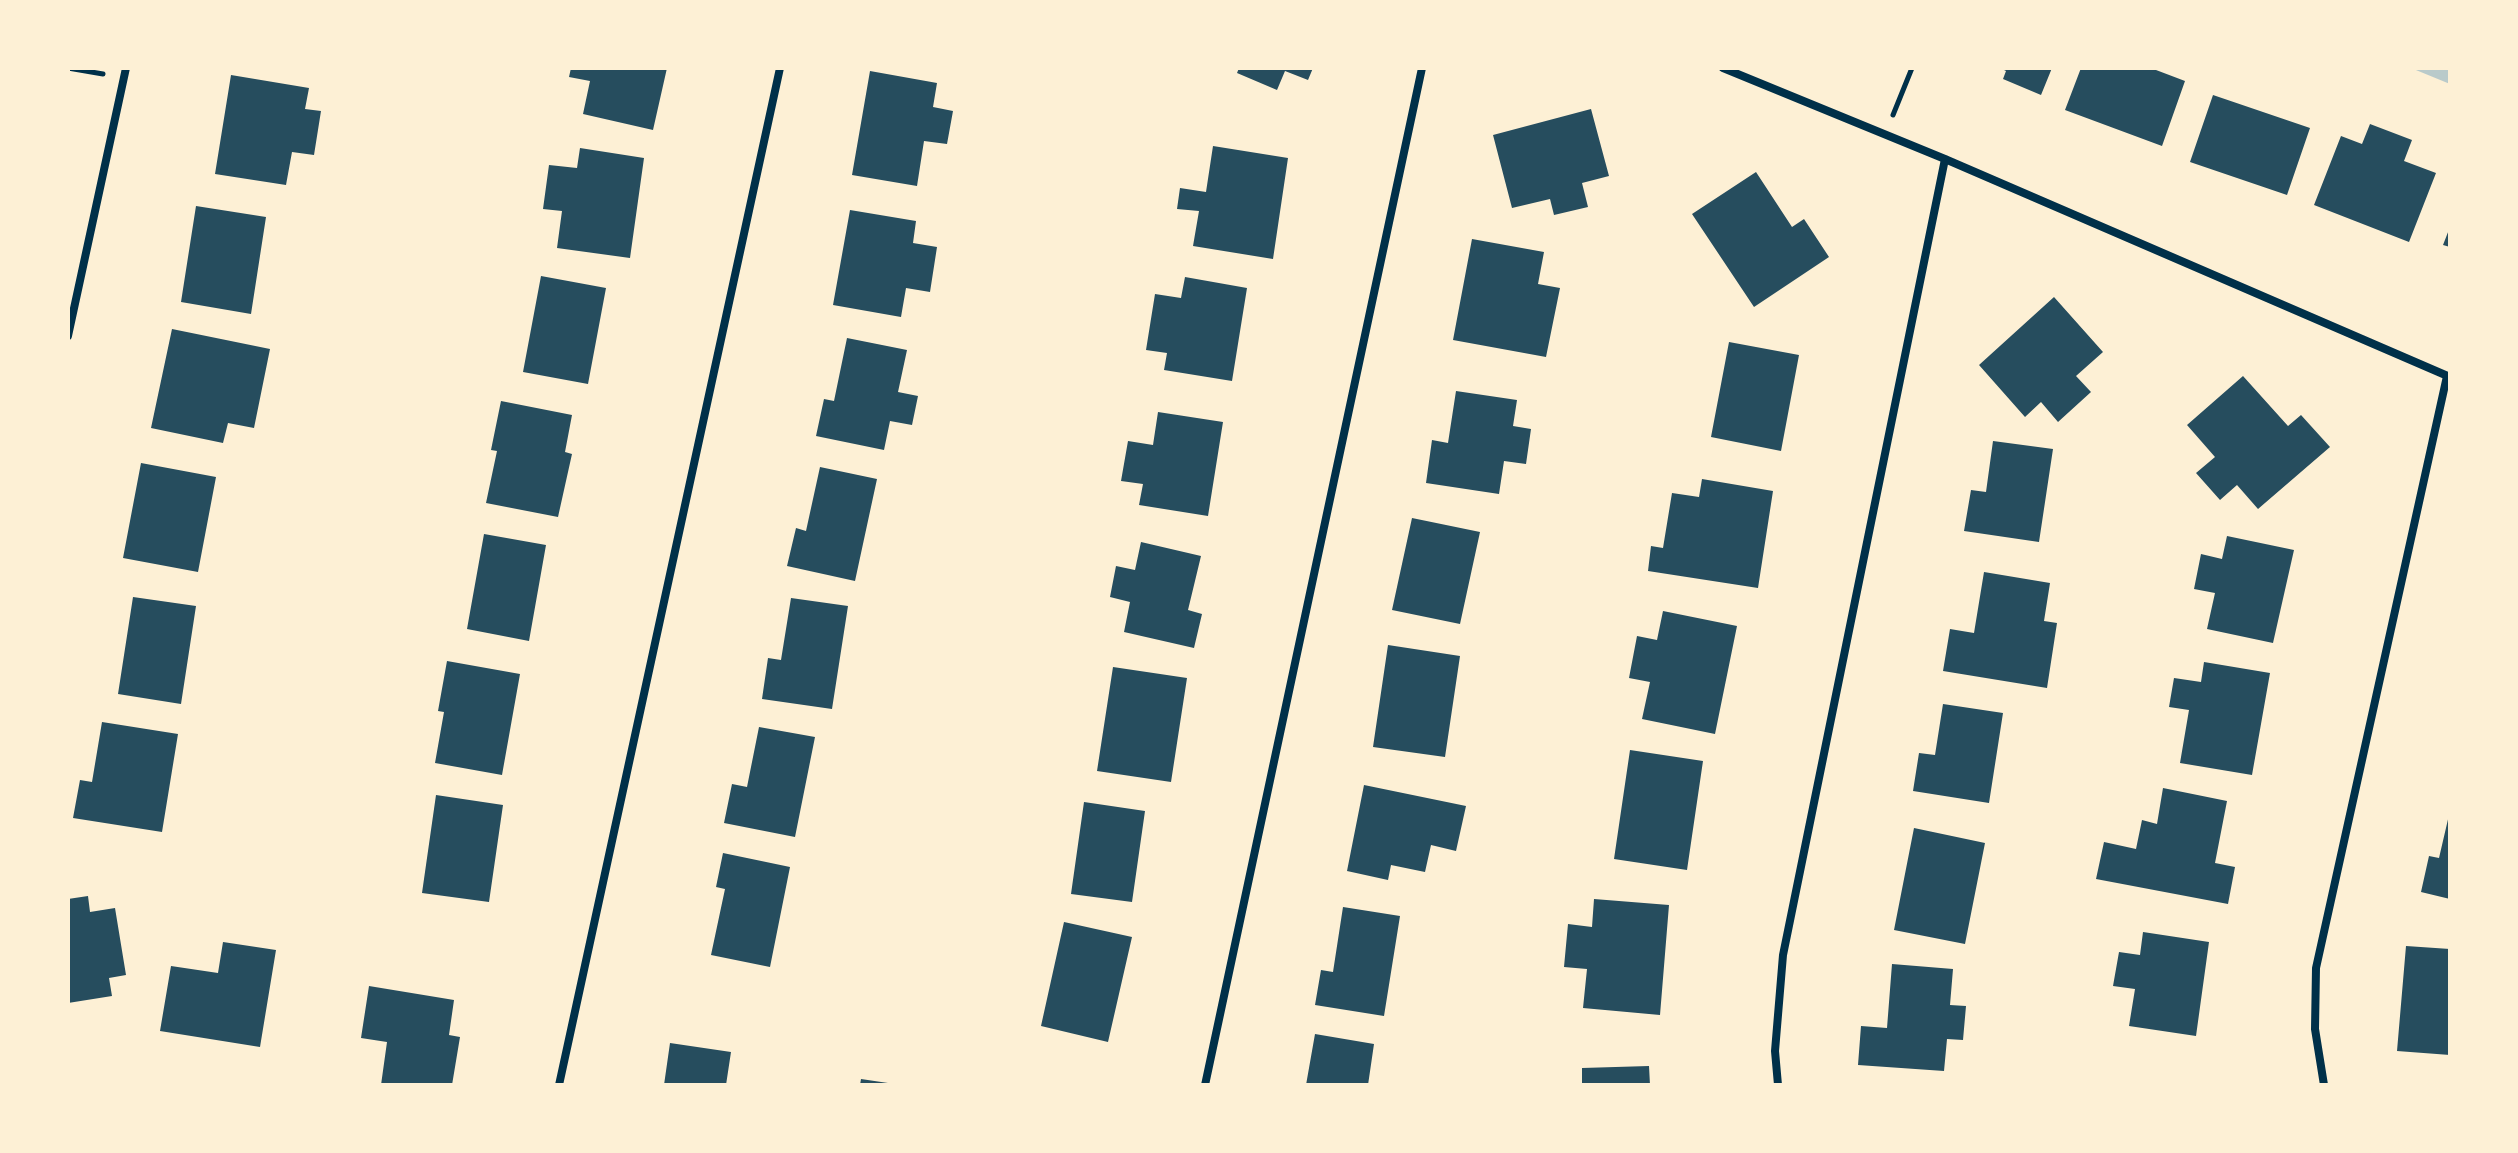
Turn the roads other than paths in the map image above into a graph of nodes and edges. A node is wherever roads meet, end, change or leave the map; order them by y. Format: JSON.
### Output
{"nodes":[{"id":1,"x":780,"y":68,"type":"edge"},
{"id":2,"x":1422,"y":68,"type":"edge"},
{"id":3,"x":1723,"y":68,"type":"edge"},
{"id":4,"x":125,"y":73,"type":"edge"},
{"id":5,"x":1945,"y":159,"type":"junction"},
{"id":6,"x":68,"y":336,"type":"edge"},
{"id":7,"x":2449,"y":377,"type":"edge"},
{"id":8,"x":559,"y":1085,"type":"edge"},
{"id":9,"x":1205,"y":1085,"type":"edge"},
{"id":10,"x":1778,"y":1085,"type":"edge"},
{"id":11,"x":2324,"y":1085,"type":"edge"}],
"edges":[{"from":1,"to":8,"type":"street"},
{"from":2,"to":9,"type":"street"},
{"from":3,"to":5,"type":"street"},
{"from":4,"to":6,"type":"street"},
{"from":5,"to":7,"type":"street"},
{"from":5,"to":10,"type":"street"},
{"from":7,"to":11,"type":"street"}]}
